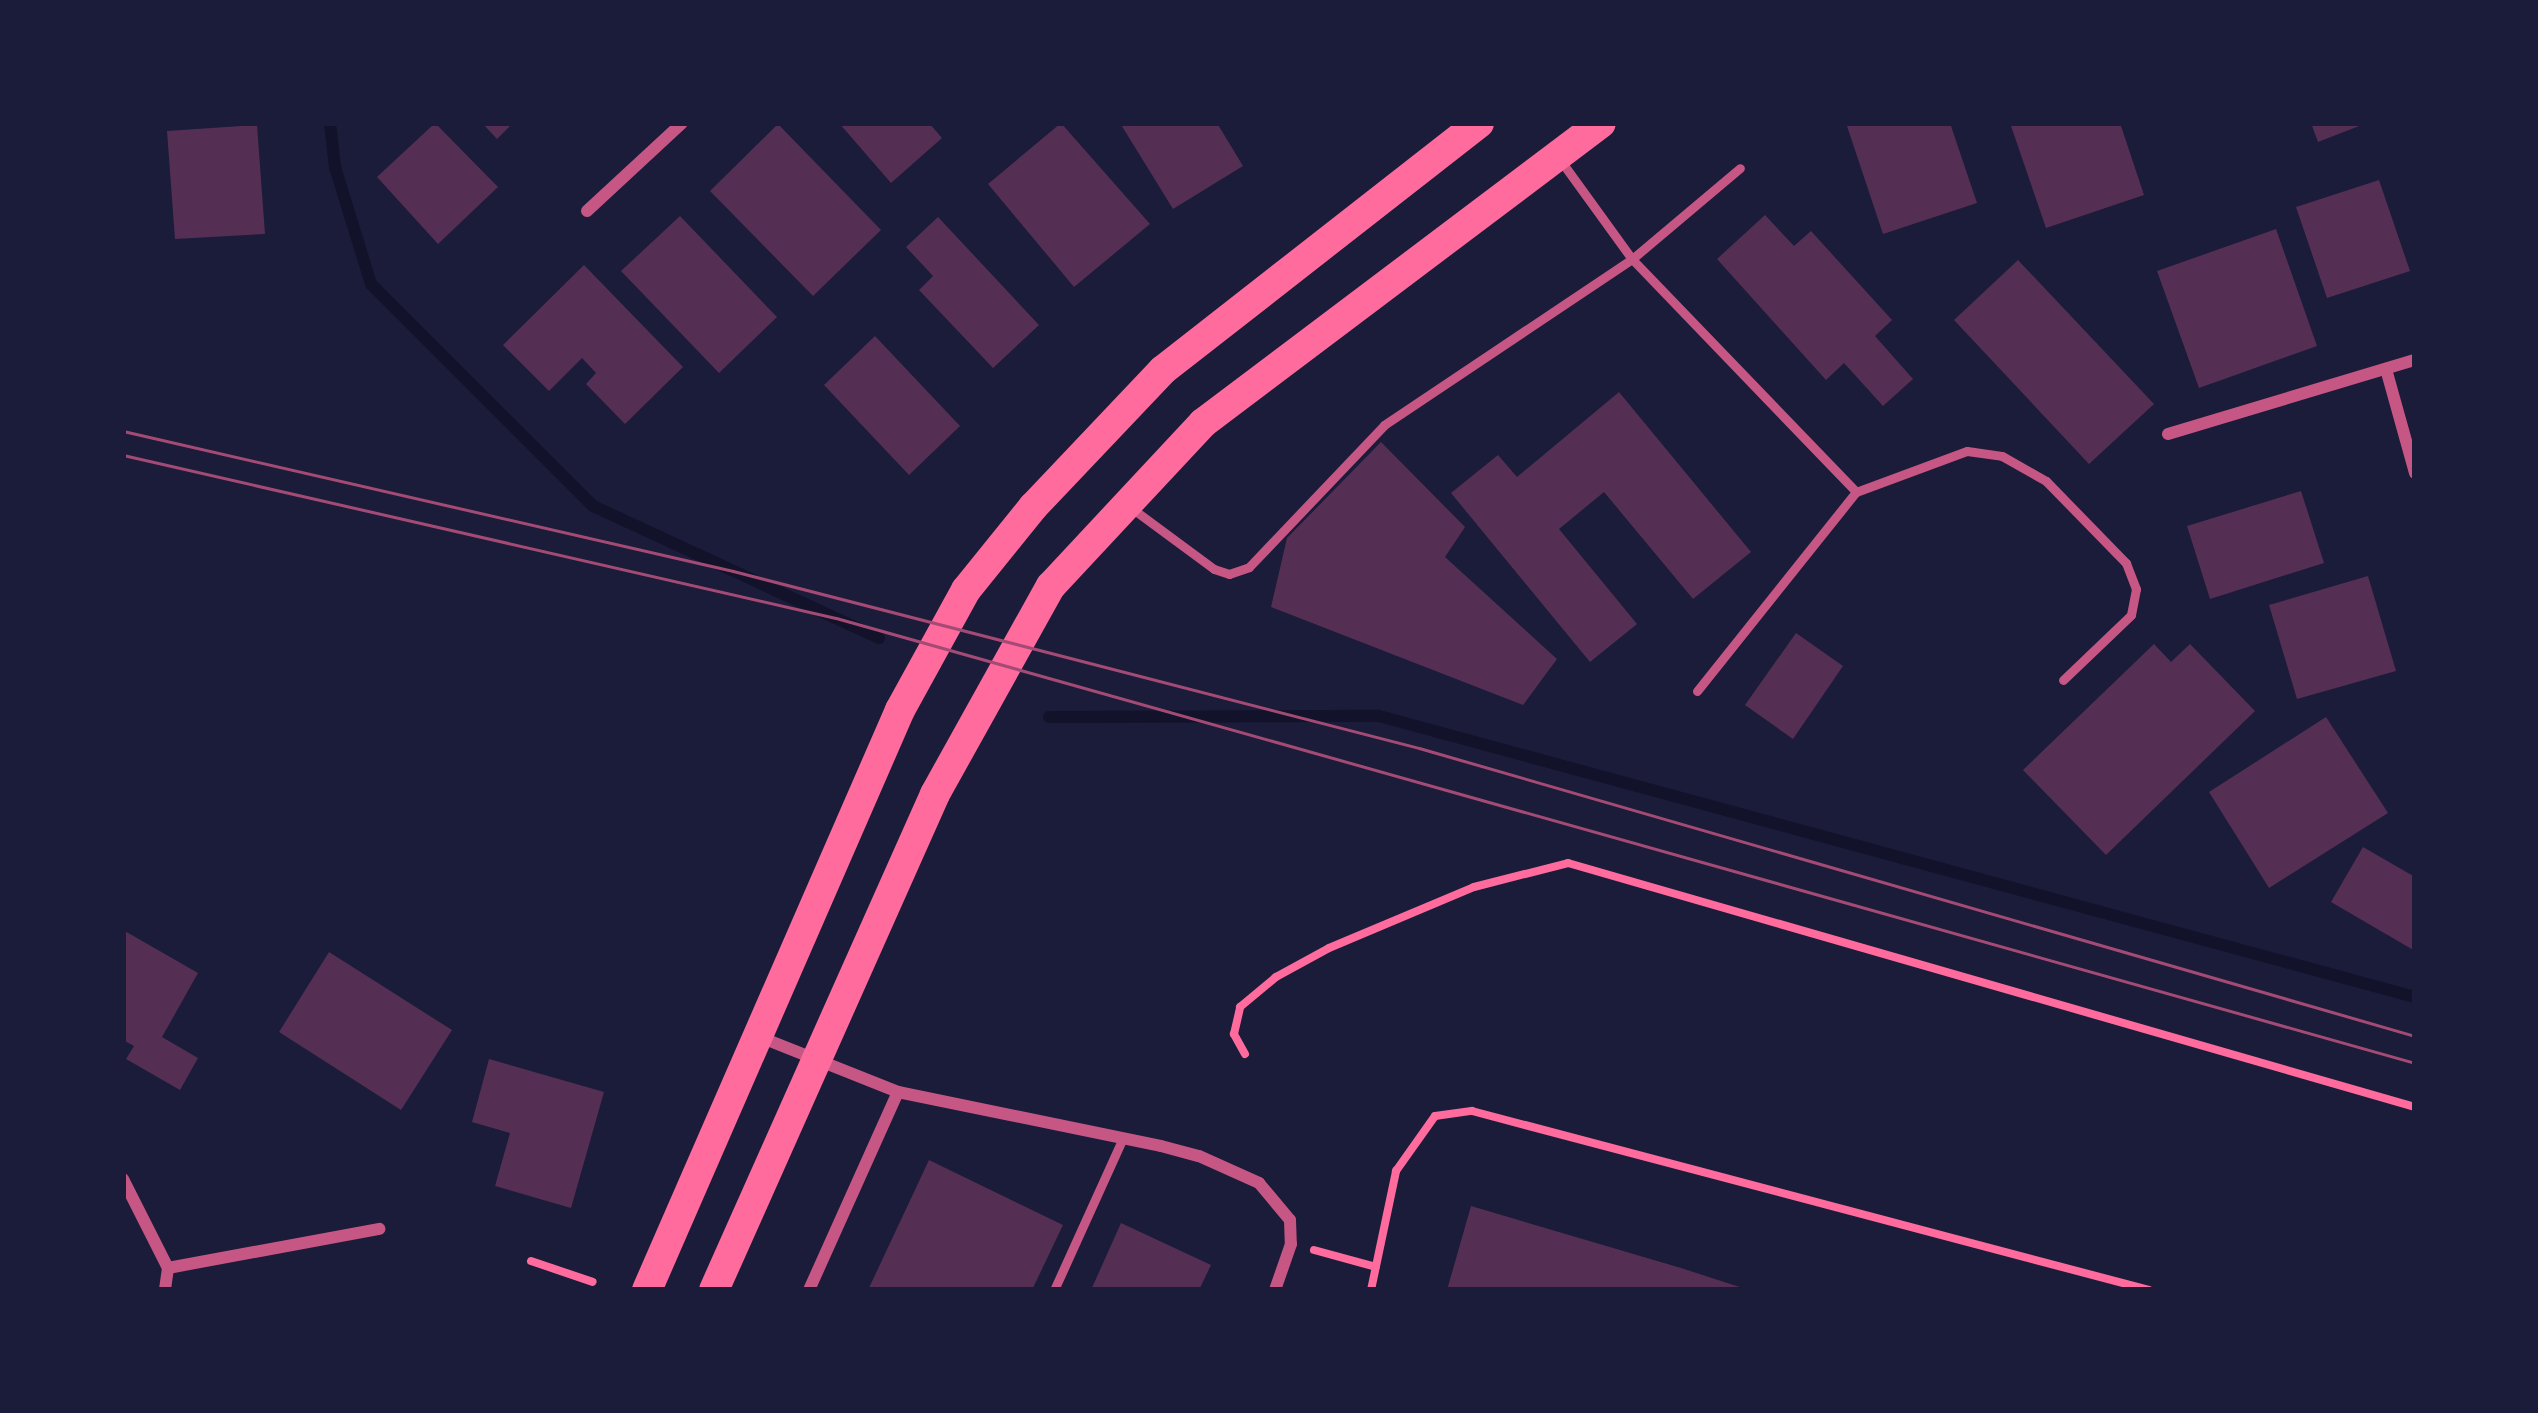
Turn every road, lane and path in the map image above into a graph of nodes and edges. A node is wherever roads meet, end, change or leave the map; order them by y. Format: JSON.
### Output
{"nodes":[{"id":1,"x":682,"y":123,"type":"edge"},
{"id":2,"x":1479,"y":123,"type":"edge"},
{"id":3,"x":1601,"y":123,"type":"edge"},
{"id":4,"x":1558,"y":157,"type":"junction"},
{"id":5,"x":1741,"y":168,"type":"dead end"},
{"id":6,"x":587,"y":211,"type":"dead end"},
{"id":7,"x":1632,"y":259,"type":"junction"},
{"id":8,"x":2415,"y":360,"type":"edge"},
{"id":9,"x":2386,"y":369,"type":"junction"},
{"id":10,"x":2168,"y":434,"type":"dead end"},
{"id":11,"x":2415,"y":473,"type":"edge"},
{"id":12,"x":1856,"y":492,"type":"junction"},
{"id":13,"x":1124,"y":503,"type":"junction"},
{"id":14,"x":2062,"y":680,"type":"dead end"},
{"id":15,"x":1697,"y":691,"type":"dead end"},
{"id":16,"x":760,"y":1037,"type":"junction"},
{"id":17,"x":1245,"y":1054,"type":"dead end"},
{"id":18,"x":814,"y":1061,"type":"junction"},
{"id":19,"x":898,"y":1092,"type":"junction"},
{"id":20,"x":2415,"y":1107,"type":"edge"},
{"id":21,"x":1121,"y":1142,"type":"junction"},
{"id":22,"x":123,"y":1179,"type":"edge"},
{"id":23,"x":379,"y":1229,"type":"dead end"},
{"id":24,"x":1291,"y":1244,"type":"junction"},
{"id":25,"x":531,"y":1262,"type":"dead end"},
{"id":26,"x":1376,"y":1267,"type":"junction"},
{"id":27,"x":168,"y":1268,"type":"junction"},
{"id":28,"x":593,"y":1282,"type":"dead end"},
{"id":29,"x":1278,"y":1284,"type":"edge"},
{"id":30,"x":165,"y":1290,"type":"edge"},
{"id":31,"x":647,"y":1290,"type":"edge"},
{"id":32,"x":714,"y":1290,"type":"edge"},
{"id":33,"x":809,"y":1290,"type":"edge"},
{"id":34,"x":1054,"y":1290,"type":"edge"},
{"id":35,"x":1371,"y":1290,"type":"edge"},
{"id":36,"x":2149,"y":1290,"type":"edge"}],
"edges":[{"from":1,"to":6,"type":"street"},
{"from":2,"to":16,"type":"main road"},
{"from":3,"to":4,"type":"main road"},
{"from":4,"to":7,"type":"lane"},
{"from":4,"to":13,"type":"main road"},
{"from":5,"to":7,"type":"lane"},
{"from":7,"to":12,"type":"lane"},
{"from":7,"to":13,"type":"lane"},
{"from":8,"to":9,"type":"street"},
{"from":9,"to":10,"type":"street"},
{"from":9,"to":11,"type":"street"},
{"from":12,"to":14,"type":"lane"},
{"from":12,"to":15,"type":"lane"},
{"from":13,"to":18,"type":"main road"},
{"from":16,"to":18,"type":"street"},
{"from":16,"to":31,"type":"main road"},
{"from":17,"to":20,"type":"path"},
{"from":18,"to":19,"type":"street"},
{"from":18,"to":32,"type":"main road"},
{"from":19,"to":21,"type":"street"},
{"from":19,"to":33,"type":"street"},
{"from":21,"to":24,"type":"street"},
{"from":21,"to":34,"type":"lane"},
{"from":22,"to":27,"type":"street"},
{"from":23,"to":27,"type":"street"},
{"from":24,"to":26,"type":"path"},
{"from":24,"to":29,"type":"street"},
{"from":25,"to":28,"type":"path"},
{"from":26,"to":35,"type":"path"},
{"from":26,"to":36,"type":"path"},
{"from":27,"to":30,"type":"street"}]}
